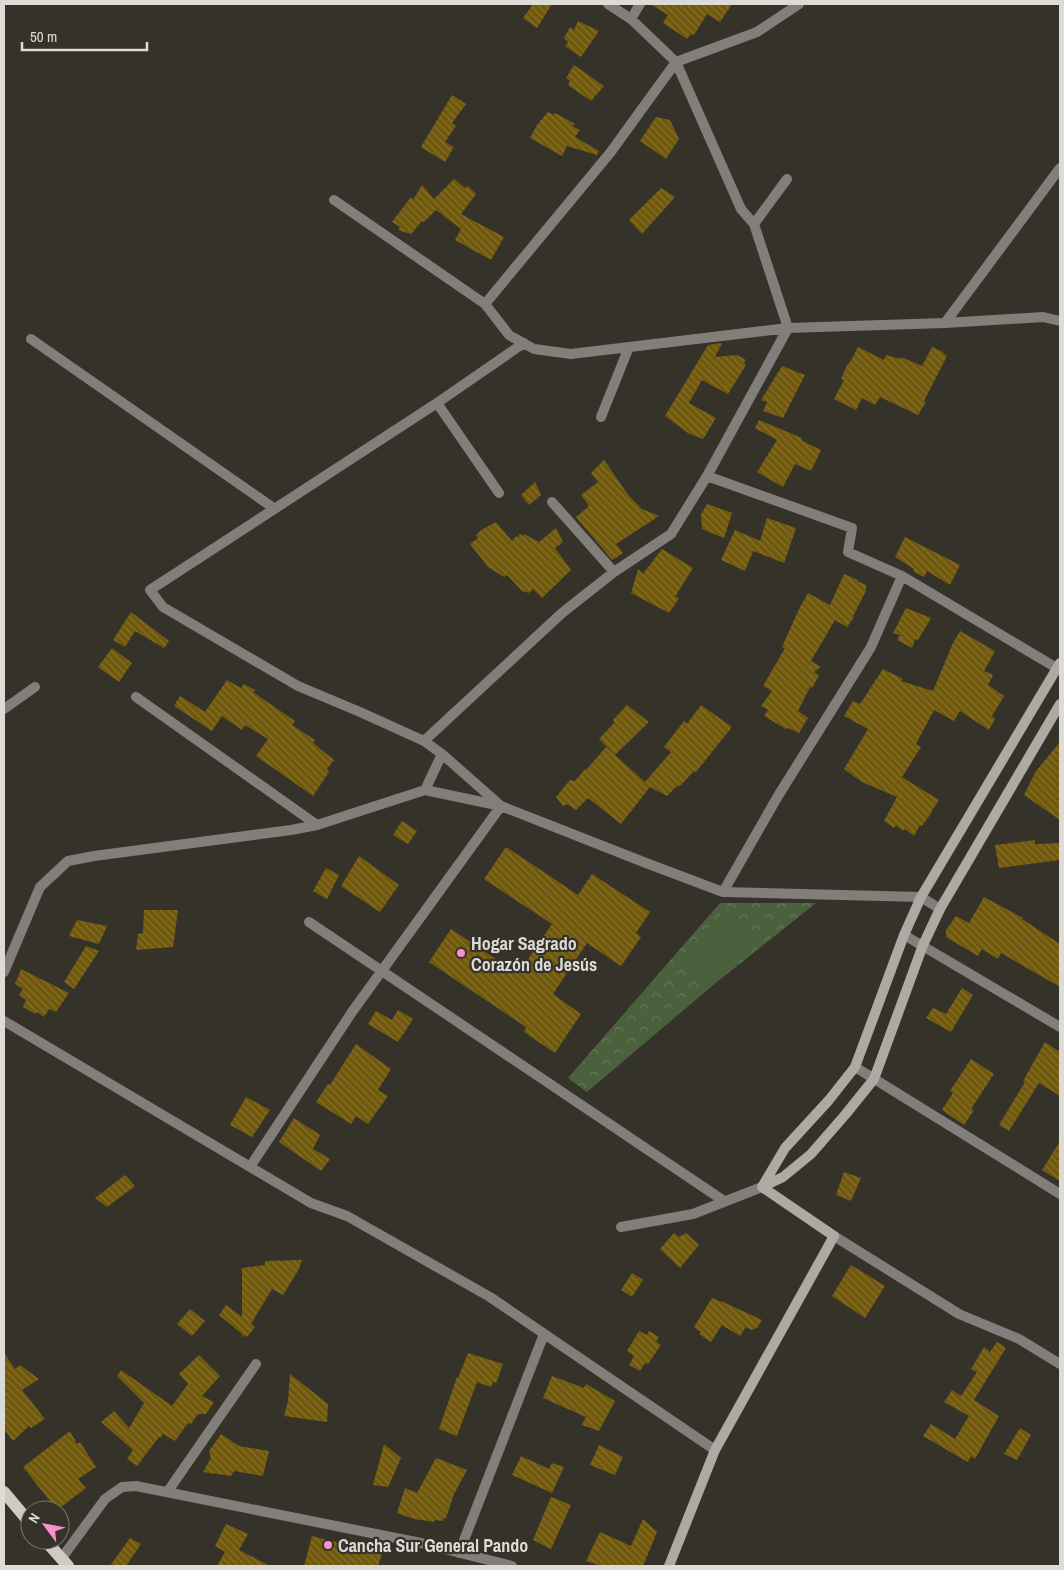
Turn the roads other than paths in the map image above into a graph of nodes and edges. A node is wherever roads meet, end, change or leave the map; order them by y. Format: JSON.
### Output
{"nodes":[{"id":1,"x":608,"y":4,"type":"edge"},
{"id":2,"x":640,"y":4,"type":"edge"},
{"id":3,"x":799,"y":4,"type":"edge"},
{"id":4,"x":631,"y":19,"type":"junction"},
{"id":5,"x":676,"y":62,"type":"junction"},
{"id":6,"x":1060,"y":168,"type":"edge"},
{"id":7,"x":787,"y":179,"type":"dead end"},
{"id":8,"x":334,"y":200,"type":"dead end"},
{"id":9,"x":754,"y":224,"type":"junction"},
{"id":10,"x":485,"y":304,"type":"junction"},
{"id":11,"x":1060,"y":321,"type":"edge"},
{"id":12,"x":945,"y":323,"type":"junction"},
{"id":13,"x":788,"y":328,"type":"junction"},
{"id":14,"x":31,"y":339,"type":"dead end"},
{"id":15,"x":524,"y":343,"type":"junction"},
{"id":16,"x":629,"y":348,"type":"junction"},
{"id":17,"x":437,"y":403,"type":"junction"},
{"id":18,"x":601,"y":417,"type":"dead end"},
{"id":19,"x":707,"y":476,"type":"junction"},
{"id":20,"x":499,"y":493,"type":"dead end"},
{"id":21,"x":552,"y":502,"type":"dead end"},
{"id":22,"x":275,"y":508,"type":"junction"},
{"id":23,"x":614,"y":572,"type":"junction"},
{"id":24,"x":902,"y":576,"type":"junction"},
{"id":25,"x":1059,"y":667,"type":"edge"},
{"id":26,"x":35,"y":687,"type":"dead end"},
{"id":27,"x":136,"y":697,"type":"dead end"},
{"id":28,"x":1060,"y":704,"type":"edge"},
{"id":29,"x":4,"y":709,"type":"edge"},
{"id":30,"x":424,"y":741,"type":"junction"},
{"id":31,"x":442,"y":754,"type":"junction"},
{"id":32,"x":425,"y":790,"type":"junction"},
{"id":33,"x":501,"y":806,"type":"junction"},
{"id":34,"x":317,"y":825,"type":"junction"},
{"id":35,"x":723,"y":892,"type":"junction"},
{"id":36,"x":921,"y":897,"type":"junction"},
{"id":37,"x":940,"y":909,"type":"junction"},
{"id":38,"x":309,"y":922,"type":"dead end"},
{"id":39,"x":904,"y":935,"type":"junction"},
{"id":40,"x":923,"y":945,"type":"junction"},
{"id":41,"x":381,"y":971,"type":"junction"},
{"id":42,"x":4,"y":972,"type":"edge"},
{"id":43,"x":4,"y":1021,"type":"edge"},
{"id":44,"x":1060,"y":1027,"type":"edge"},
{"id":45,"x":855,"y":1066,"type":"junction"},
{"id":46,"x":874,"y":1079,"type":"junction"},
{"id":47,"x":250,"y":1167,"type":"junction"},
{"id":48,"x":762,"y":1187,"type":"junction"},
{"id":49,"x":1060,"y":1194,"type":"edge"},
{"id":50,"x":724,"y":1202,"type":"junction"},
{"id":51,"x":621,"y":1227,"type":"dead end"},
{"id":52,"x":834,"y":1236,"type":"junction"},
{"id":53,"x":544,"y":1334,"type":"junction"},
{"id":54,"x":256,"y":1364,"type":"dead end"},
{"id":55,"x":1060,"y":1364,"type":"edge"},
{"id":56,"x":715,"y":1450,"type":"junction"},
{"id":57,"x":168,"y":1491,"type":"junction"},
{"id":58,"x":4,"y":1492,"type":"edge"},
{"id":59,"x":20,"y":1510,"type":"edge"},
{"id":60,"x":54,"y":1550,"type":"edge"},
{"id":61,"x":459,"y":1553,"type":"junction"},
{"id":62,"x":64,"y":1562,"type":"edge"},
{"id":63,"x":512,"y":1566,"type":"edge"},
{"id":64,"x":669,"y":1566,"type":"edge"}],
"edges":[{"from":1,"to":4,"type":"street"},
{"from":2,"to":4,"type":"street"},
{"from":3,"to":5,"type":"street"},
{"from":4,"to":5,"type":"street"},
{"from":5,"to":9,"type":"street"},
{"from":5,"to":10,"type":"street"},
{"from":6,"to":12,"type":"street"},
{"from":7,"to":9,"type":"street"},
{"from":8,"to":10,"type":"street"},
{"from":9,"to":13,"type":"street"},
{"from":10,"to":15,"type":"street"},
{"from":11,"to":12,"type":"street"},
{"from":12,"to":13,"type":"street"},
{"from":13,"to":16,"type":"street"},
{"from":13,"to":19,"type":"street"},
{"from":14,"to":22,"type":"street"},
{"from":15,"to":16,"type":"street"},
{"from":15,"to":17,"type":"street"},
{"from":16,"to":18,"type":"street"},
{"from":17,"to":20,"type":"street"},
{"from":17,"to":22,"type":"street"},
{"from":19,"to":23,"type":"street"},
{"from":19,"to":24,"type":"street"},
{"from":21,"to":23,"type":"street"},
{"from":22,"to":30,"type":"street"},
{"from":23,"to":30,"type":"street"},
{"from":24,"to":25,"type":"street"},
{"from":24,"to":35,"type":"street"},
{"from":25,"to":36,"type":"street"},
{"from":26,"to":29,"type":"street"},
{"from":27,"to":34,"type":"street"},
{"from":28,"to":37,"type":"street"},
{"from":30,"to":31,"type":"street"},
{"from":31,"to":32,"type":"street"},
{"from":31,"to":33,"type":"street"},
{"from":32,"to":33,"type":"street"},
{"from":32,"to":34,"type":"street"},
{"from":33,"to":35,"type":"street"},
{"from":33,"to":41,"type":"street"},
{"from":34,"to":42,"type":"street"},
{"from":35,"to":36,"type":"street"},
{"from":36,"to":37,"type":"street"},
{"from":36,"to":39,"type":"street"},
{"from":37,"to":40,"type":"street"},
{"from":38,"to":41,"type":"street"},
{"from":39,"to":40,"type":"street"},
{"from":39,"to":45,"type":"street"},
{"from":40,"to":44,"type":"street"},
{"from":40,"to":46,"type":"street"},
{"from":41,"to":47,"type":"street"},
{"from":41,"to":50,"type":"street"},
{"from":43,"to":47,"type":"street"},
{"from":45,"to":46,"type":"street"},
{"from":45,"to":48,"type":"street"},
{"from":46,"to":48,"type":"street"},
{"from":46,"to":49,"type":"street"},
{"from":47,"to":53,"type":"street"},
{"from":48,"to":50,"type":"street"},
{"from":48,"to":52,"type":"street"},
{"from":50,"to":51,"type":"street"},
{"from":52,"to":55,"type":"street"},
{"from":52,"to":56,"type":"street"},
{"from":53,"to":56,"type":"street"},
{"from":53,"to":61,"type":"street"},
{"from":54,"to":57,"type":"street"},
{"from":56,"to":64,"type":"street"},
{"from":57,"to":61,"type":"street"},
{"from":57,"to":62,"type":"street"},
{"from":58,"to":59,"type":"main road"},
{"from":60,"to":62,"type":"main road"},
{"from":61,"to":63,"type":"street"}]}
